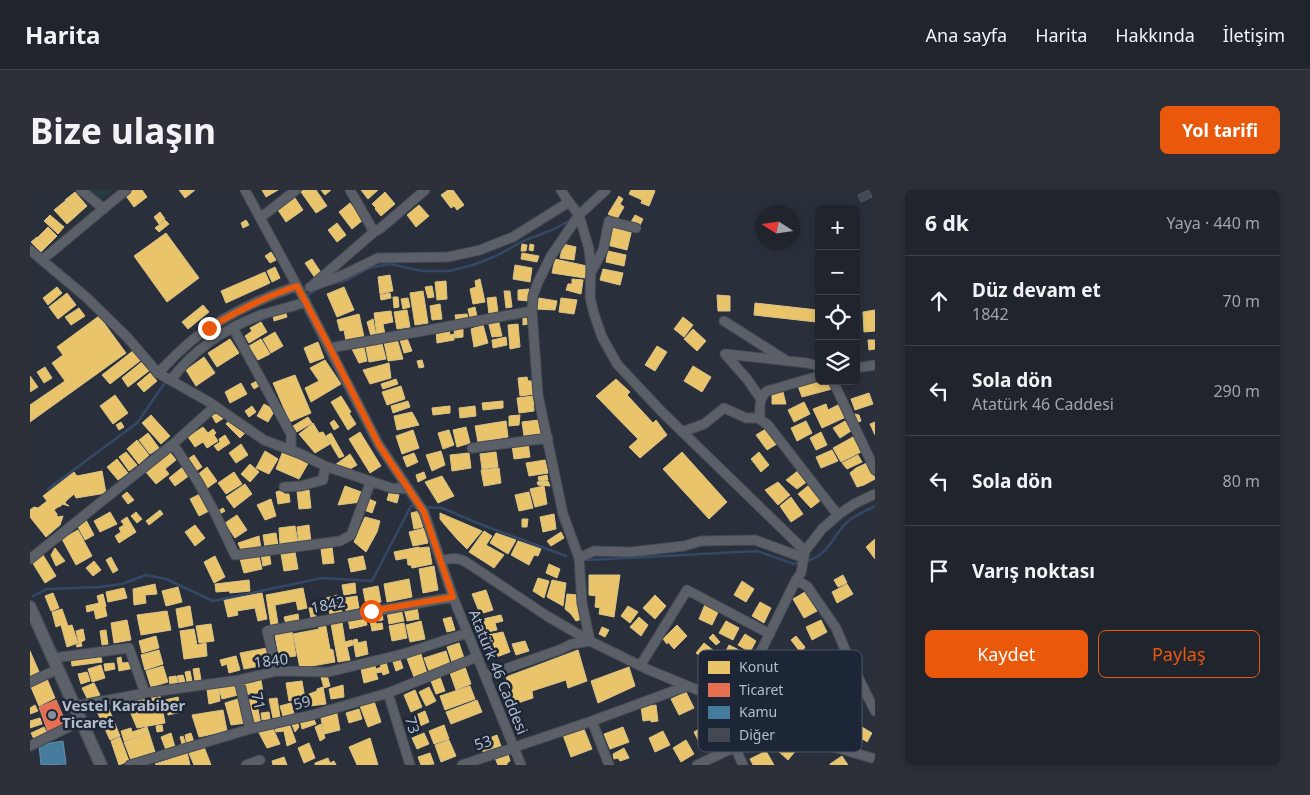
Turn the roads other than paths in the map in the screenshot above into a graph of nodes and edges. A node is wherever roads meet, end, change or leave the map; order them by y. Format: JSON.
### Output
{"nodes":[{"id":1,"x":81,"y":190,"type":"edge"},
{"id":2,"x":126,"y":190,"type":"edge"},
{"id":3,"x":244,"y":190,"type":"edge"},
{"id":4,"x":296,"y":190,"type":"edge"},
{"id":5,"x":350,"y":190,"type":"edge"},
{"id":6,"x":425,"y":190,"type":"edge"},
{"id":7,"x":562,"y":190,"type":"edge"},
{"id":8,"x":606,"y":190,"type":"edge"},
{"id":9,"x":569,"y":202,"type":"junction"},
{"id":10,"x":104,"y":209,"type":"junction"},
{"id":11,"x":579,"y":214,"type":"junction"},
{"id":12,"x":260,"y":218,"type":"junction"},
{"id":13,"x":636,"y":228,"type":"dead end"},
{"id":14,"x":374,"y":232,"type":"junction"},
{"id":15,"x":30,"y":250,"type":"edge"},
{"id":16,"x":42,"y":260,"type":"junction"},
{"id":17,"x":591,"y":273,"type":"junction"},
{"id":18,"x":310,"y":287,"type":"junction"},
{"id":19,"x":302,"y":294,"type":"junction"},
{"id":20,"x":532,"y":312,"type":"junction"},
{"id":21,"x":724,"y":321,"type":"dead end"},
{"id":22,"x":233,"y":328,"type":"junction"},
{"id":23,"x":330,"y":348,"type":"junction"},
{"id":24,"x":787,"y":361,"type":"junction"},
{"id":25,"x":815,"y":365,"type":"edge"},
{"id":26,"x":875,"y":365,"type":"edge"},
{"id":27,"x":860,"y":367,"type":"edge"},
{"id":28,"x":158,"y":373,"type":"junction"},
{"id":29,"x":815,"y":377,"type":"edge"},
{"id":30,"x":171,"y":380,"type":"junction"},
{"id":31,"x":836,"y":385,"type":"edge"},
{"id":32,"x":761,"y":399,"type":"junction"},
{"id":33,"x":215,"y":406,"type":"junction"},
{"id":34,"x":760,"y":419,"type":"junction"},
{"id":35,"x":682,"y":432,"type":"junction"},
{"id":36,"x":548,"y":438,"type":"junction"},
{"id":37,"x":173,"y":444,"type":"junction"},
{"id":38,"x":472,"y":448,"type":"dead end"},
{"id":39,"x":291,"y":450,"type":"junction"},
{"id":40,"x":325,"y":466,"type":"junction"},
{"id":41,"x":875,"y":470,"type":"edge"},
{"id":42,"x":370,"y":481,"type":"junction"},
{"id":43,"x":284,"y":487,"type":"dead end"},
{"id":44,"x":409,"y":489,"type":"junction"},
{"id":45,"x":875,"y":494,"type":"edge"},
{"id":46,"x":838,"y":515,"type":"junction"},
{"id":47,"x":579,"y":558,"type":"junction"},
{"id":48,"x":804,"y":558,"type":"junction"},
{"id":49,"x":30,"y":559,"type":"edge"},
{"id":50,"x":441,"y":561,"type":"junction"},
{"id":51,"x":796,"y":580,"type":"junction"},
{"id":52,"x":453,"y":597,"type":"junction"},
{"id":53,"x":30,"y":607,"type":"edge"},
{"id":54,"x":467,"y":633,"type":"junction"},
{"id":55,"x":770,"y":634,"type":"junction"},
{"id":56,"x":590,"y":641,"type":"junction"},
{"id":57,"x":761,"y":650,"type":"edge"},
{"id":58,"x":845,"y":650,"type":"edge"},
{"id":59,"x":477,"y":657,"type":"junction"},
{"id":60,"x":53,"y":658,"type":"junction"},
{"id":61,"x":640,"y":666,"type":"junction"},
{"id":62,"x":58,"y":669,"type":"junction"},
{"id":63,"x":277,"y":671,"type":"junction"},
{"id":64,"x":485,"y":676,"type":"junction"},
{"id":65,"x":239,"y":680,"type":"junction"},
{"id":66,"x":30,"y":682,"type":"edge"},
{"id":67,"x":687,"y":686,"type":"junction"},
{"id":68,"x":862,"y":686,"type":"edge"},
{"id":69,"x":698,"y":690,"type":"edge"},
{"id":70,"x":145,"y":693,"type":"junction"},
{"id":71,"x":388,"y":693,"type":"junction"},
{"id":72,"x":75,"y":706,"type":"junction"},
{"id":73,"x":875,"y":712,"type":"edge"},
{"id":74,"x":592,"y":721,"type":"junction"},
{"id":75,"x":81,"y":722,"type":"junction"},
{"id":76,"x":250,"y":729,"type":"junction"},
{"id":77,"x":30,"y":746,"type":"edge"},
{"id":78,"x":514,"y":747,"type":"junction"},
{"id":79,"x":724,"y":752,"type":"edge"},
{"id":80,"x":738,"y":752,"type":"edge"},
{"id":81,"x":851,"y":752,"type":"edge"},
{"id":82,"x":875,"y":759,"type":"edge"},
{"id":83,"x":260,"y":760,"type":"dead end"},
{"id":84,"x":101,"y":765,"type":"edge"},
{"id":85,"x":130,"y":765,"type":"edge"},
{"id":86,"x":246,"y":765,"type":"edge"},
{"id":87,"x":410,"y":765,"type":"edge"},
{"id":88,"x":462,"y":765,"type":"edge"},
{"id":89,"x":521,"y":765,"type":"edge"},
{"id":90,"x":609,"y":765,"type":"edge"},
{"id":91,"x":697,"y":765,"type":"edge"},
{"id":92,"x":744,"y":765,"type":"edge"}],
"edges":[{"from":1,"to":10,"type":"street"},
{"from":2,"to":10,"type":"street"},
{"from":3,"to":12,"type":"street","name":"Atatürk 46 Caddesi"},
{"from":4,"to":12,"type":"street"},
{"from":5,"to":14,"type":"street"},
{"from":6,"to":14,"type":"street"},
{"from":7,"to":9,"type":"street"},
{"from":8,"to":11,"type":"street"},
{"from":9,"to":11,"type":"street"},
{"from":9,"to":18,"type":"street"},
{"from":10,"to":16,"type":"street"},
{"from":11,"to":17,"type":"street"},
{"from":11,"to":20,"type":"street"},
{"from":12,"to":19,"type":"street","name":"Atatürk 46 Caddesi"},
{"from":13,"to":17,"type":"street"},
{"from":14,"to":18,"type":"street"},
{"from":15,"to":16,"type":"street"},
{"from":16,"to":28,"type":"street"},
{"from":17,"to":35,"type":"street"},
{"from":18,"to":19,"type":"street"},
{"from":19,"to":22,"type":"street"},
{"from":19,"to":23,"type":"street","name":"Atatürk 46 Caddesi"},
{"from":19,"to":28,"type":"street"},
{"from":20,"to":23,"type":"street"},
{"from":20,"to":36,"type":"street"},
{"from":21,"to":24,"type":"street"},
{"from":22,"to":30,"type":"street"},
{"from":22,"to":39,"type":"street"},
{"from":23,"to":44,"type":"street","name":"Atatürk 46 Caddesi"},
{"from":24,"to":25,"type":"street"},
{"from":24,"to":32,"type":"street"},
{"from":26,"to":27,"type":"street"},
{"from":28,"to":30,"type":"street"},
{"from":29,"to":32,"type":"street"},
{"from":30,"to":33,"type":"street"},
{"from":31,"to":41,"type":"street"},
{"from":32,"to":34,"type":"street"},
{"from":33,"to":37,"type":"street"},
{"from":33,"to":39,"type":"street"},
{"from":34,"to":35,"type":"street"},
{"from":34,"to":46,"type":"street"},
{"from":35,"to":48,"type":"street"},
{"from":36,"to":38,"type":"street"},
{"from":36,"to":47,"type":"street"},
{"from":37,"to":42,"type":"street"},
{"from":37,"to":49,"type":"street"},
{"from":39,"to":40,"type":"street"},
{"from":40,"to":42,"type":"street"},
{"from":40,"to":43,"type":"street"},
{"from":42,"to":44,"type":"street"},
{"from":44,"to":50,"type":"street","name":"Atatürk 46 Caddesi"},
{"from":45,"to":46,"type":"street"},
{"from":46,"to":48,"type":"street"},
{"from":47,"to":48,"type":"street"},
{"from":47,"to":56,"type":"street"},
{"from":48,"to":51,"type":"street"},
{"from":50,"to":52,"type":"street","name":"Atatürk 46 Caddesi"},
{"from":50,"to":56,"type":"street"},
{"from":51,"to":55,"type":"street"},
{"from":51,"to":58,"type":"street"},
{"from":52,"to":54,"type":"street","name":"Atatürk 46 Caddesi"},
{"from":52,"to":63,"type":"street","name":"1842"},
{"from":53,"to":60,"type":"main road"},
{"from":54,"to":59,"type":"street","name":"Atatürk 46 Caddesi"},
{"from":54,"to":63,"type":"street","name":"1840"},
{"from":55,"to":57,"type":"street"},
{"from":55,"to":61,"type":"street"},
{"from":56,"to":61,"type":"street"},
{"from":56,"to":64,"type":"street"},
{"from":59,"to":64,"type":"street","name":"Atatürk 46 Caddesi"},
{"from":59,"to":71,"type":"street","name":"59"},
{"from":60,"to":62,"type":"main road"},
{"from":60,"to":70,"type":"street"},
{"from":61,"to":67,"type":"street"},
{"from":62,"to":66,"type":"street"},
{"from":62,"to":72,"type":"main road"},
{"from":63,"to":65,"type":"street","name":"1840"},
{"from":64,"to":78,"type":"street","name":"Atatürk 46 Caddesi"},
{"from":65,"to":70,"type":"street","name":"1840"},
{"from":65,"to":76,"type":"street","name":"71"},
{"from":67,"to":69,"type":"street"},
{"from":67,"to":74,"type":"street","name":"53"},
{"from":68,"to":73,"type":"street"},
{"from":70,"to":72,"type":"street","name":"1840"},
{"from":71,"to":76,"type":"street","name":"59"},
{"from":71,"to":87,"type":"street","name":"73"},
{"from":72,"to":75,"type":"main road"},
{"from":74,"to":78,"type":"street","name":"53"},
{"from":74,"to":90,"type":"street"},
{"from":75,"to":77,"type":"street"},
{"from":75,"to":84,"type":"main road"},
{"from":76,"to":85,"type":"street","name":"59"},
{"from":78,"to":88,"type":"street","name":"53"},
{"from":78,"to":89,"type":"street","name":"Atatürk 46 Caddesi"},
{"from":79,"to":91,"type":"street"},
{"from":80,"to":92,"type":"street"},
{"from":81,"to":82,"type":"street"},
{"from":83,"to":86,"type":"street"}]}
